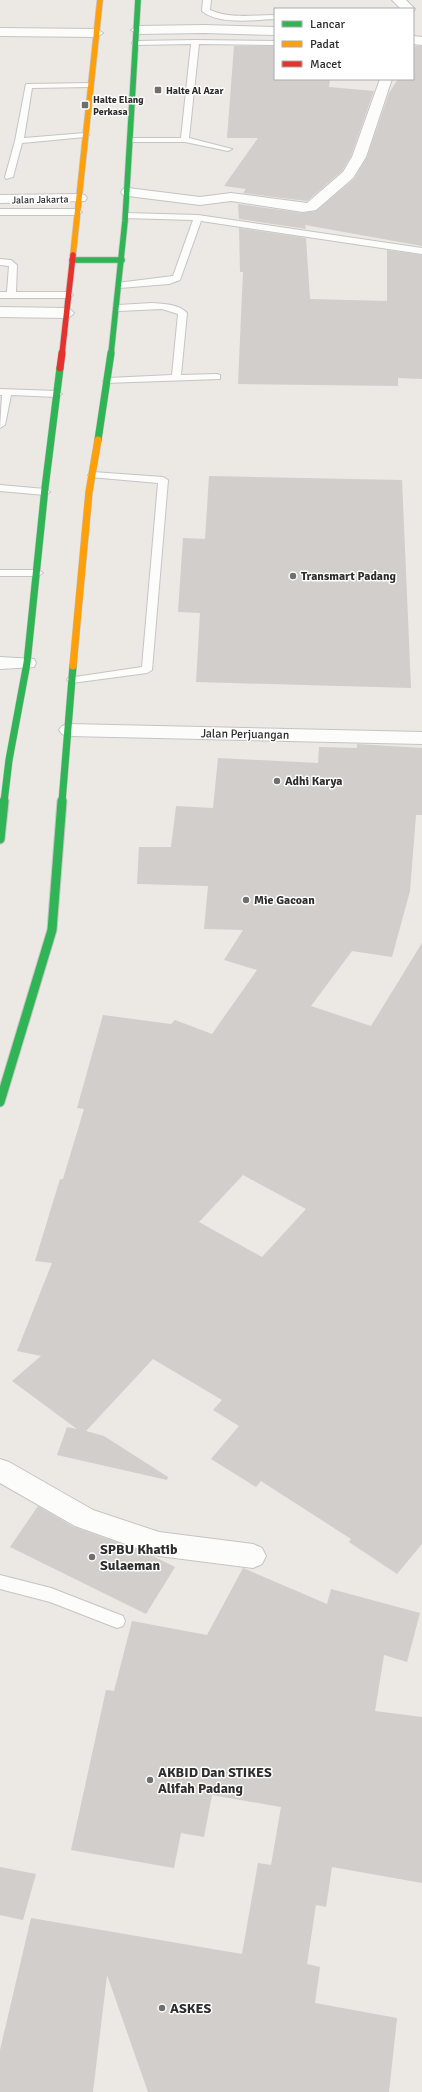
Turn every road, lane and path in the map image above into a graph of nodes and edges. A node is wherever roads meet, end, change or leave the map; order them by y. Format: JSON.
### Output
{"nodes":[{"id":1,"x":100,"y":0,"type":"edge"},
{"id":2,"x":138,"y":0,"type":"edge"},
{"id":3,"x":207,"y":0,"type":"edge"},
{"id":4,"x":398,"y":0,"type":"edge"},
{"id":5,"x":408,"y":8,"type":"edge"},
{"id":6,"x":274,"y":17,"type":"edge"},
{"id":7,"x":274,"y":31,"type":"edge"},
{"id":8,"x":0,"y":32,"type":"edge"},
{"id":9,"x":97,"y":33,"type":"junction"},
{"id":10,"x":137,"y":37,"type":"junction"},
{"id":11,"x":196,"y":42,"type":"junction"},
{"id":12,"x":274,"y":43,"type":"edge"},
{"id":13,"x":386,"y":80,"type":"edge"},
{"id":14,"x":90,"y":86,"type":"junction"},
{"id":15,"x":84,"y":135,"type":"junction"},
{"id":16,"x":132,"y":140,"type":"junction"},
{"id":17,"x":185,"y":140,"type":"junction"},
{"id":18,"x":19,"y":141,"type":"junction"},
{"id":19,"x":228,"y":149,"type":"dead end"},
{"id":20,"x":9,"y":177,"type":"dead end"},
{"id":21,"x":128,"y":192,"type":"junction"},
{"id":22,"x":0,"y":199,"type":"edge"},
{"id":23,"x":79,"y":205,"type":"junction"},
{"id":24,"x":0,"y":212,"type":"edge"},
{"id":25,"x":126,"y":216,"type":"junction"},
{"id":26,"x":198,"y":218,"type":"junction"},
{"id":27,"x":422,"y":251,"type":"edge"},
{"id":28,"x":72,"y":260,"type":"junction"},
{"id":29,"x":122,"y":260,"type":"junction"},
{"id":30,"x":0,"y":262,"type":"edge"},
{"id":31,"x":120,"y":285,"type":"junction"},
{"id":32,"x":0,"y":295,"type":"edge"},
{"id":33,"x":11,"y":295,"type":"junction"},
{"id":34,"x":70,"y":295,"type":"junction"},
{"id":35,"x":118,"y":308,"type":"junction"},
{"id":36,"x":0,"y":312,"type":"edge"},
{"id":37,"x":66,"y":313,"type":"junction"},
{"id":38,"x":176,"y":378,"type":"junction"},
{"id":39,"x":216,"y":378,"type":"dead end"},
{"id":40,"x":108,"y":381,"type":"junction"},
{"id":41,"x":3,"y":392,"type":"edge"},
{"id":42,"x":57,"y":394,"type":"junction"},
{"id":43,"x":0,"y":425,"type":"edge"},
{"id":44,"x":92,"y":475,"type":"junction"},
{"id":45,"x":0,"y":488,"type":"edge"},
{"id":46,"x":45,"y":492,"type":"junction"},
{"id":47,"x":0,"y":573,"type":"edge"},
{"id":48,"x":38,"y":574,"type":"junction"},
{"id":49,"x":0,"y":663,"type":"edge"},
{"id":50,"x":27,"y":663,"type":"junction"},
{"id":51,"x":72,"y":680,"type":"junction"},
{"id":52,"x":69,"y":730,"type":"junction"},
{"id":53,"x":422,"y":738,"type":"edge"},
{"id":54,"x":4,"y":760,"type":"edge"},
{"id":55,"x":0,"y":839,"type":"edge"},
{"id":56,"x":0,"y":1102,"type":"edge"},
{"id":57,"x":0,"y":1470,"type":"edge"},
{"id":58,"x":253,"y":1556,"type":"dead end"},
{"id":59,"x":0,"y":1582,"type":"edge"},
{"id":60,"x":117,"y":1621,"type":"dead end"}],
"edges":[{"from":1,"to":9,"type":"main road"},
{"from":2,"to":10,"type":"main road"},
{"from":3,"to":6,"type":"lane"},
{"from":4,"to":5,"type":"street"},
{"from":7,"to":10,"type":"street"},
{"from":8,"to":9,"type":"street"},
{"from":9,"to":14,"type":"main road"},
{"from":10,"to":11,"type":"lane"},
{"from":10,"to":16,"type":"main road"},
{"from":11,"to":12,"type":"lane"},
{"from":11,"to":17,"type":"lane"},
{"from":13,"to":21,"type":"street"},
{"from":14,"to":15,"type":"main road"},
{"from":14,"to":18,"type":"lane"},
{"from":15,"to":18,"type":"lane"},
{"from":15,"to":23,"type":"main road"},
{"from":16,"to":17,"type":"lane"},
{"from":16,"to":21,"type":"main road"},
{"from":17,"to":19,"type":"lane"},
{"from":18,"to":20,"type":"lane"},
{"from":21,"to":25,"type":"main road"},
{"from":22,"to":23,"type":"street","name":"Jalan Jakarta"},
{"from":23,"to":24,"type":"lane"},
{"from":23,"to":28,"type":"main road"},
{"from":25,"to":26,"type":"lane"},
{"from":25,"to":29,"type":"main road"},
{"from":26,"to":27,"type":"lane"},
{"from":26,"to":31,"type":"lane"},
{"from":28,"to":29,"type":"main road"},
{"from":28,"to":34,"type":"main road"},
{"from":29,"to":31,"type":"main road"},
{"from":30,"to":33,"type":"lane"},
{"from":31,"to":35,"type":"main road"},
{"from":32,"to":33,"type":"lane"},
{"from":33,"to":34,"type":"lane"},
{"from":34,"to":37,"type":"main road"},
{"from":35,"to":38,"type":"lane"},
{"from":35,"to":40,"type":"main road"},
{"from":36,"to":37,"type":"street"},
{"from":37,"to":42,"type":"main road"},
{"from":38,"to":39,"type":"lane"},
{"from":38,"to":40,"type":"lane"},
{"from":40,"to":44,"type":"main road"},
{"from":41,"to":42,"type":"lane"},
{"from":41,"to":43,"type":"lane"},
{"from":42,"to":46,"type":"main road"},
{"from":44,"to":51,"type":"main road"},
{"from":44,"to":51,"type":"lane"},
{"from":45,"to":46,"type":"lane"},
{"from":46,"to":48,"type":"main road"},
{"from":47,"to":48,"type":"lane"},
{"from":48,"to":50,"type":"main road"},
{"from":49,"to":50,"type":"street"},
{"from":50,"to":54,"type":"main road"},
{"from":51,"to":52,"type":"main road"},
{"from":52,"to":53,"type":"street","name":"Jalan Perjuangan"},
{"from":52,"to":56,"type":"main road"},
{"from":54,"to":55,"type":"main road"},
{"from":57,"to":58,"type":"street"},
{"from":59,"to":60,"type":"lane"}]}
